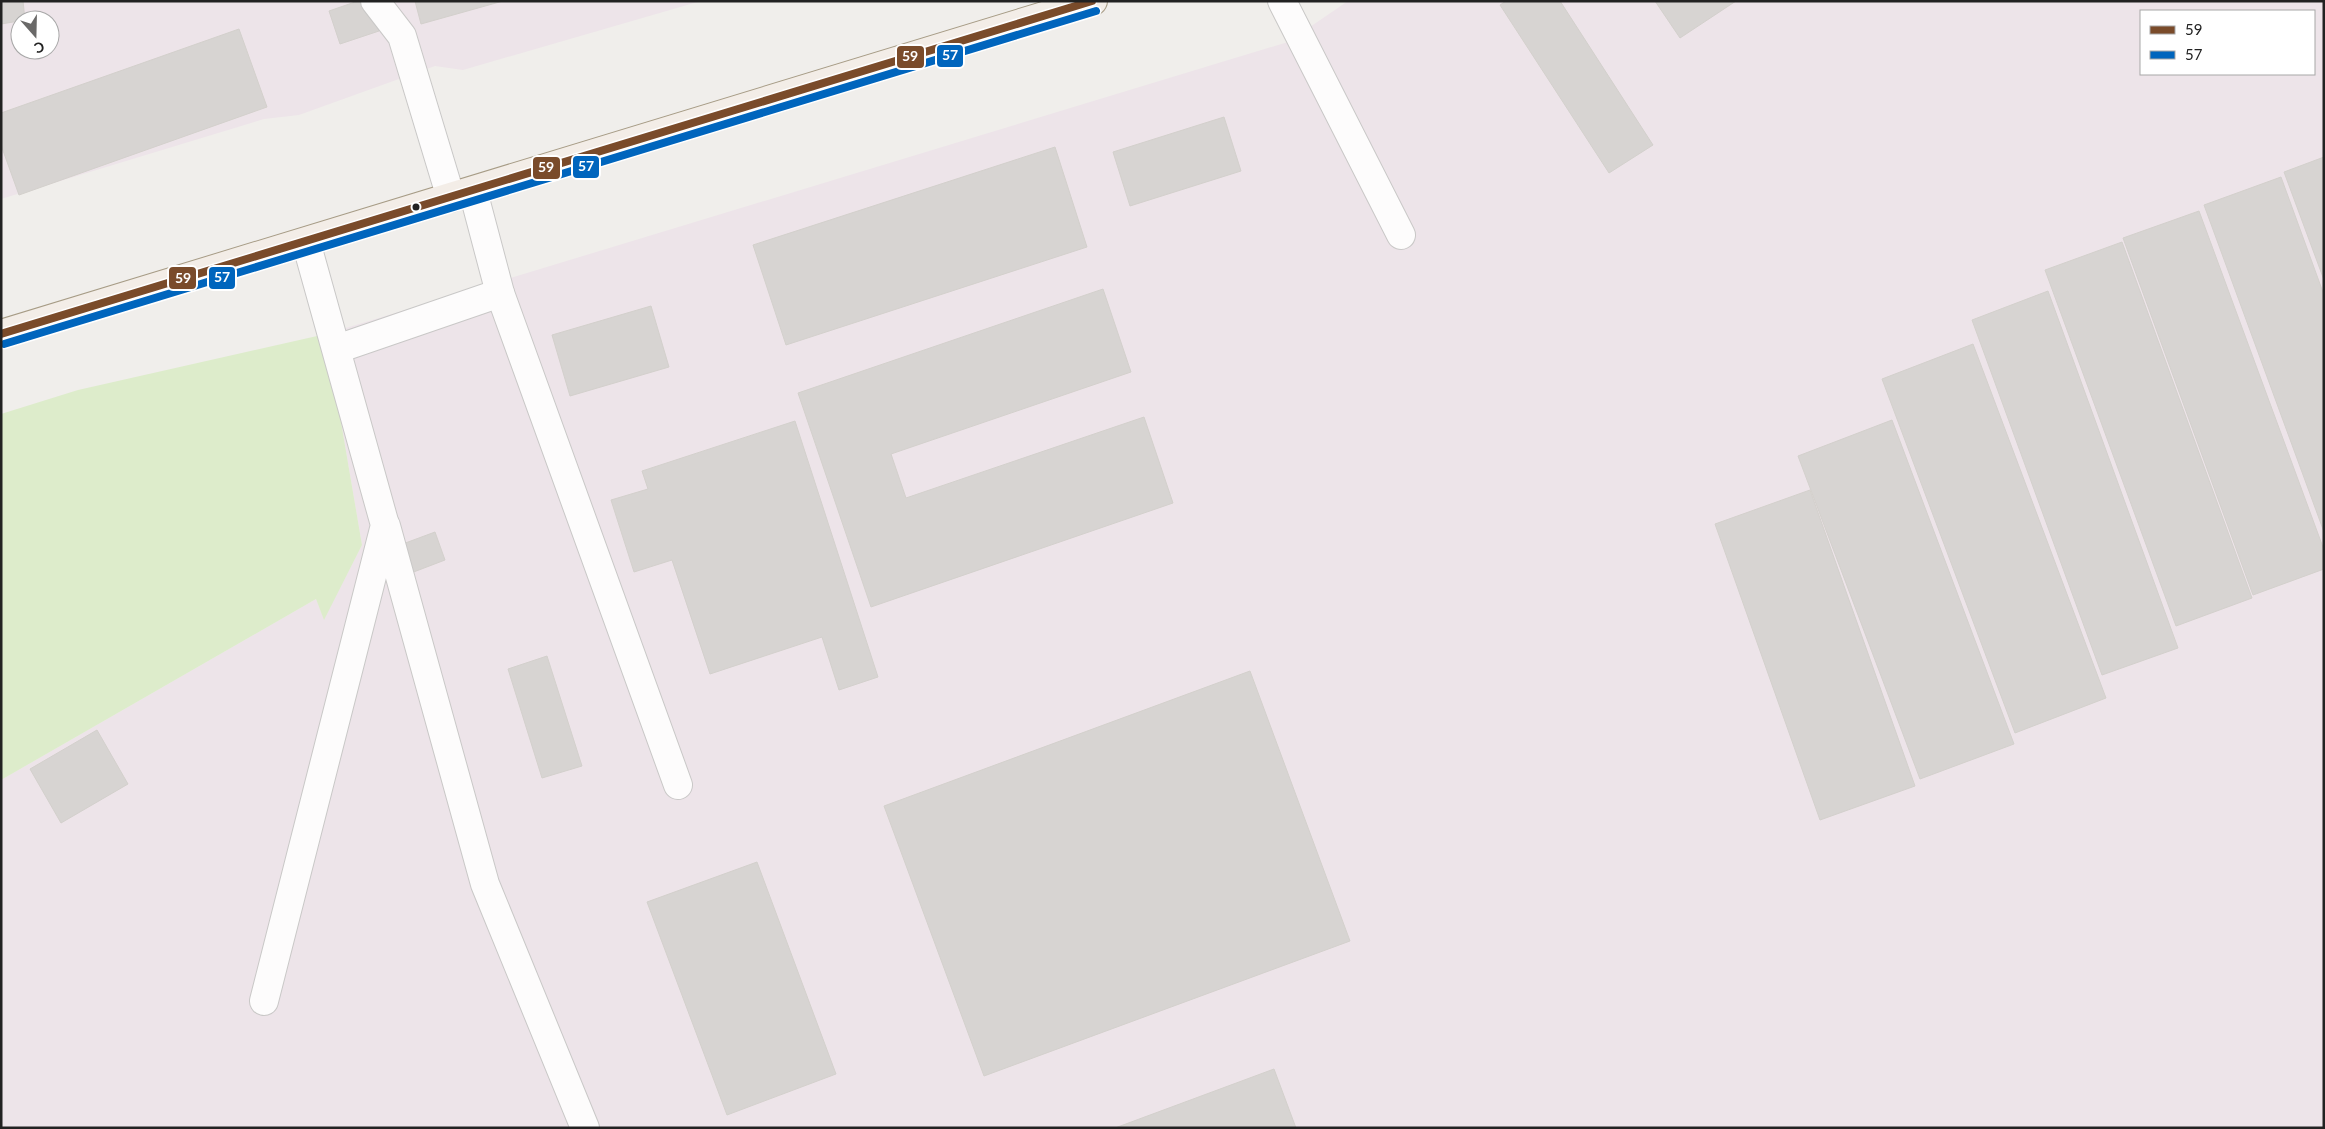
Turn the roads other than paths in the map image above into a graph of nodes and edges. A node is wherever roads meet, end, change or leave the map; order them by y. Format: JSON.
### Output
{"nodes":[{"id":1,"x":375,"y":1,"type":"edge"},
{"id":2,"x":1094,"y":1,"type":"edge"},
{"id":3,"x":1282,"y":1,"type":"edge"},
{"id":4,"x":462,"y":195,"type":"junction"},
{"id":5,"x":1401,"y":235,"type":"dead end"},
{"id":6,"x":306,"y":242,"type":"junction"},
{"id":7,"x":500,"y":293,"type":"junction"},
{"id":8,"x":1,"y":334,"type":"edge"},
{"id":9,"x":337,"y":349,"type":"junction"},
{"id":10,"x":385,"y":525,"type":"junction"},
{"id":11,"x":678,"y":785,"type":"dead end"},
{"id":12,"x":264,"y":1001,"type":"dead end"},
{"id":13,"x":586,"y":1128,"type":"edge"}],
"edges":[{"from":1,"to":4,"type":"lane"},
{"from":2,"to":4,"type":"main road"},
{"from":3,"to":5,"type":"lane"},
{"from":4,"to":6,"type":"main road"},
{"from":4,"to":7,"type":"lane"},
{"from":6,"to":8,"type":"main road"},
{"from":6,"to":9,"type":"lane"},
{"from":7,"to":9,"type":"lane"},
{"from":7,"to":11,"type":"lane"},
{"from":9,"to":10,"type":"lane"},
{"from":10,"to":12,"type":"lane"},
{"from":10,"to":13,"type":"lane"}]}
